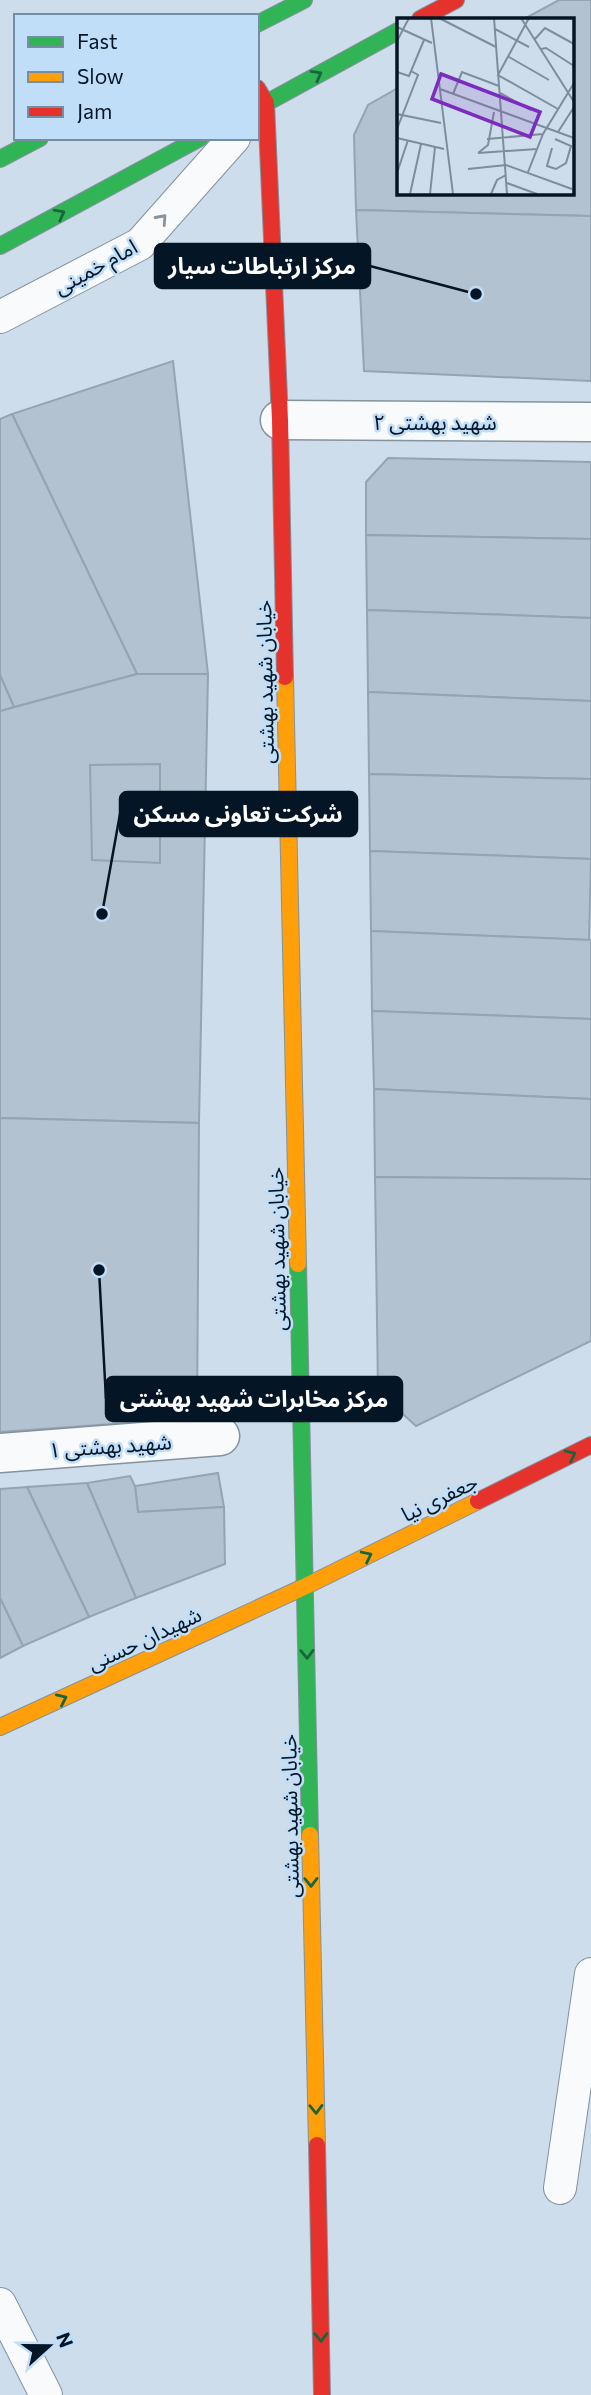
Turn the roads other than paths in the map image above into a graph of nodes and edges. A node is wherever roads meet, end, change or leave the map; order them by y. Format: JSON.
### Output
{"nodes":[{"id":1,"x":304,"y":0,"type":"edge"},
{"id":2,"x":456,"y":0,"type":"edge"},
{"id":3,"x":422,"y":18,"type":"edge"},
{"id":4,"x":259,"y":23,"type":"edge"},
{"id":5,"x":397,"y":32,"type":"edge"},
{"id":6,"x":259,"y":103,"type":"edge"},
{"id":7,"x":36,"y":140,"type":"edge"},
{"id":8,"x":197,"y":140,"type":"edge"},
{"id":9,"x":232,"y":140,"type":"edge"},
{"id":10,"x":0,"y":159,"type":"edge"},
{"id":11,"x":0,"y":246,"type":"edge"},
{"id":12,"x":0,"y":317,"type":"edge"},
{"id":13,"x":280,"y":420,"type":"junction"},
{"id":14,"x":591,"y":422,"type":"edge"},
{"id":15,"x":220,"y":1436,"type":"dead end"},
{"id":16,"x":591,"y":1445,"type":"edge"},
{"id":17,"x":0,"y":1453,"type":"edge"},
{"id":18,"x":306,"y":1586,"type":"junction"},
{"id":19,"x":0,"y":1727,"type":"edge"},
{"id":20,"x":591,"y":1973,"type":"edge"},
{"id":21,"x":559,"y":2188,"type":"dead end"},
{"id":22,"x":0,"y":2304,"type":"edge"},
{"id":23,"x":46,"y":2395,"type":"edge"},
{"id":24,"x":322,"y":2395,"type":"edge"}],
"edges":[{"from":1,"to":4,"type":"street"},
{"from":2,"to":3,"type":"street"},
{"from":6,"to":5,"type":"street","one_way":true},
{"from":6,"to":13,"type":"street","name":"خیابان شهید بهشتی"},
{"from":7,"to":10,"type":"street"},
{"from":11,"to":8,"type":"street","one_way":true},
{"from":12,"to":9,"type":"lane","name":"امام خمینی","one_way":true},
{"from":13,"to":14,"type":"street","name":"شهید بهشتی ۲"},
{"from":13,"to":18,"type":"street","name":"خیابان شهید بهشتی"},
{"from":15,"to":17,"type":"street","name":"شهید بهشتی ۱"},
{"from":18,"to":16,"type":"street","name":"جعفری نیا","one_way":true},
{"from":19,"to":18,"type":"street","name":"شهیدان حسنی","one_way":true},
{"from":18,"to":24,"type":"street","name":"خیابان شهید بهشتی","one_way":true},
{"from":20,"to":21,"type":"lane"},
{"from":22,"to":23,"type":"lane"}]}
